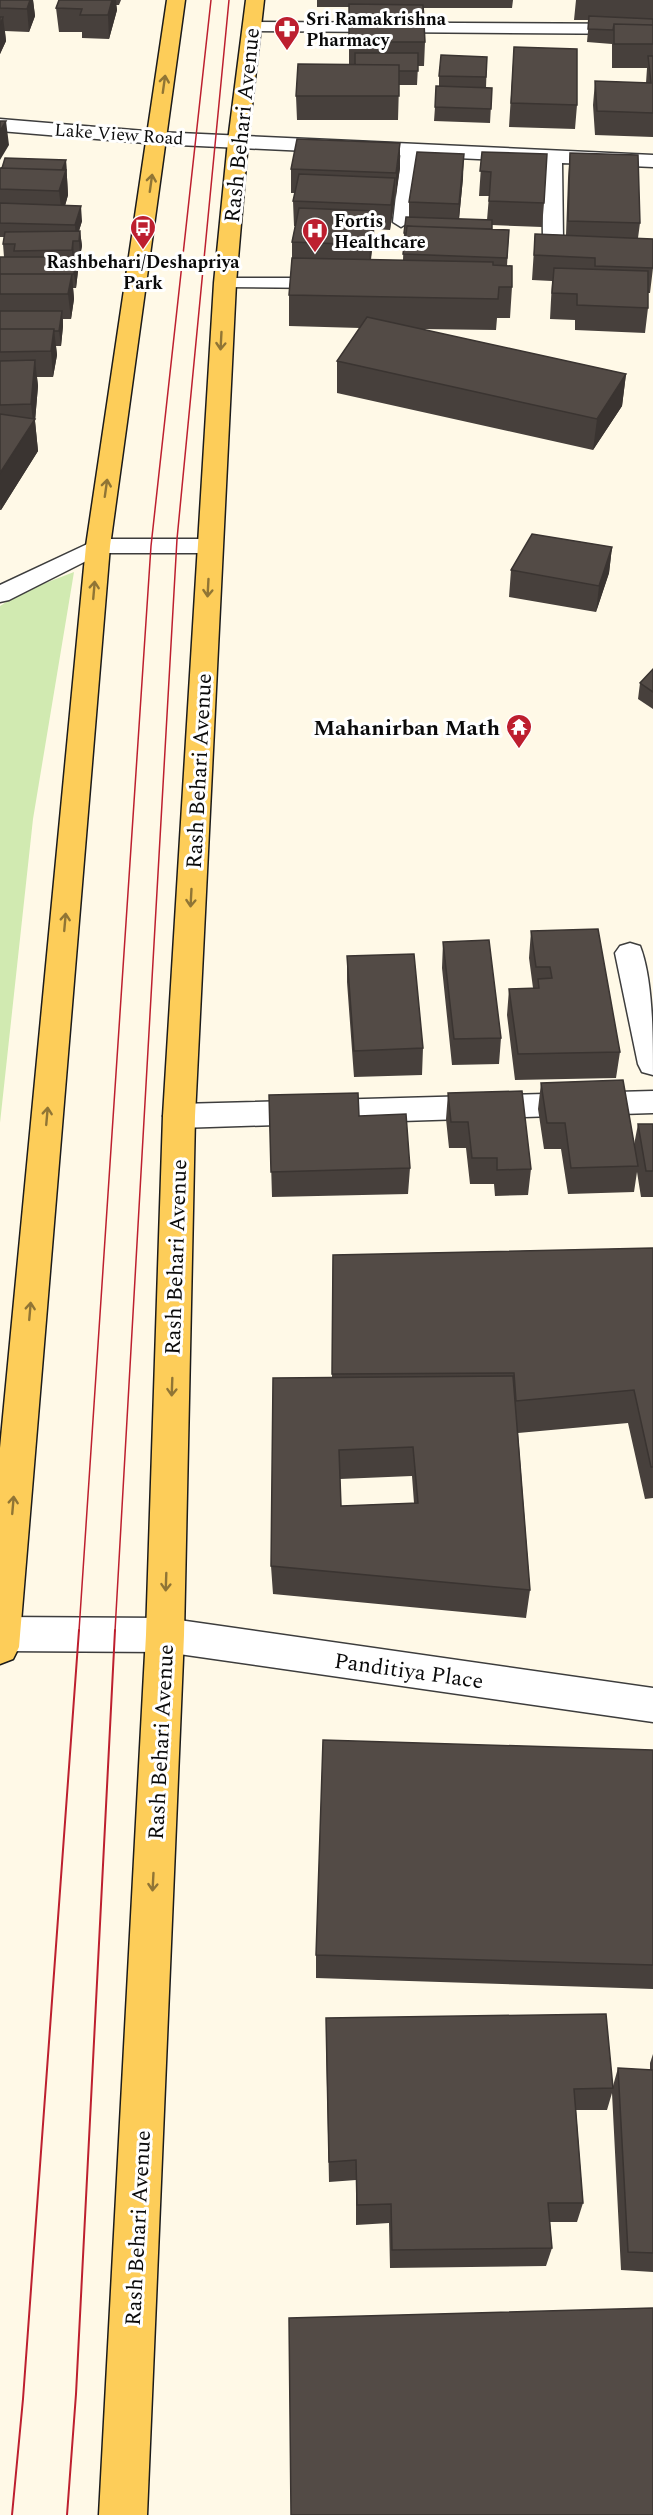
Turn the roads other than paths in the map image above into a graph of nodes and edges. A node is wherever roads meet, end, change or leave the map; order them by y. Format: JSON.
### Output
{"nodes":[{"id":1,"x":176,"y":0,"type":"edge"},
{"id":2,"x":255,"y":0,"type":"edge"},
{"id":3,"x":252,"y":27,"type":"junction"},
{"id":4,"x":653,"y":29,"type":"edge"},
{"id":5,"x":0,"y":125,"type":"edge"},
{"id":6,"x":157,"y":138,"type":"junction"},
{"id":7,"x":238,"y":141,"type":"junction"},
{"id":8,"x":409,"y":150,"type":"junction"},
{"id":9,"x":552,"y":156,"type":"junction"},
{"id":10,"x":653,"y":161,"type":"edge"},
{"id":11,"x":401,"y":222,"type":"dead end"},
{"id":12,"x":553,"y":241,"type":"edge"},
{"id":13,"x":225,"y":283,"type":"junction"},
{"id":14,"x":344,"y":283,"type":"edge"},
{"id":15,"x":98,"y":546,"type":"junction"},
{"id":16,"x":210,"y":546,"type":"junction"},
{"id":17,"x":0,"y":595,"type":"edge"},
{"id":18,"x":630,"y":953,"type":"dead end"},
{"id":19,"x":653,"y":1064,"type":"edge"},
{"id":20,"x":653,"y":1102,"type":"edge"},
{"id":21,"x":179,"y":1116,"type":"junction"},
{"id":22,"x":165,"y":1635,"type":"junction"},
{"id":23,"x":0,"y":1638,"type":"edge"},
{"id":24,"x":653,"y":1705,"type":"edge"},
{"id":25,"x":123,"y":2515,"type":"edge"}],
"edges":[{"from":6,"to":1,"type":"main road","one_way":true},
{"from":2,"to":3,"type":"main road","name":"Rash Behari Avenue"},
{"from":3,"to":4,"type":"street"},
{"from":3,"to":7,"type":"main road","name":"Rash Behari Avenue"},
{"from":5,"to":6,"type":"street","name":"Lake View Road"},
{"from":6,"to":7,"type":"street","name":"Lake View Road"},
{"from":15,"to":6,"type":"main road","one_way":true},
{"from":7,"to":8,"type":"street","name":"Lake View Road"},
{"from":7,"to":13,"type":"main road","name":"Rash Behari Avenue"},
{"from":8,"to":9,"type":"street","name":"Lake View Road"},
{"from":8,"to":11,"type":"lane"},
{"from":9,"to":10,"type":"street","name":"Lake View Road"},
{"from":9,"to":12,"type":"street"},
{"from":13,"to":14,"type":"lane"},
{"from":13,"to":16,"type":"main road","name":"Rash Behari Avenue","one_way":true},
{"from":15,"to":16,"type":"street"},
{"from":15,"to":17,"type":"street"},
{"from":23,"to":15,"type":"main road","one_way":true},
{"from":16,"to":21,"type":"main road","name":"Rash Behari Avenue","one_way":true},
{"from":18,"to":19,"type":"street"},
{"from":20,"to":21,"type":"street"},
{"from":21,"to":22,"type":"main road","name":"Rash Behari Avenue","one_way":true},
{"from":22,"to":23,"type":"street","name":"Panditiya Place"},
{"from":22,"to":24,"type":"street","name":"Panditiya Place"},
{"from":22,"to":25,"type":"main road","name":"Rash Behari Avenue","one_way":true}]}
